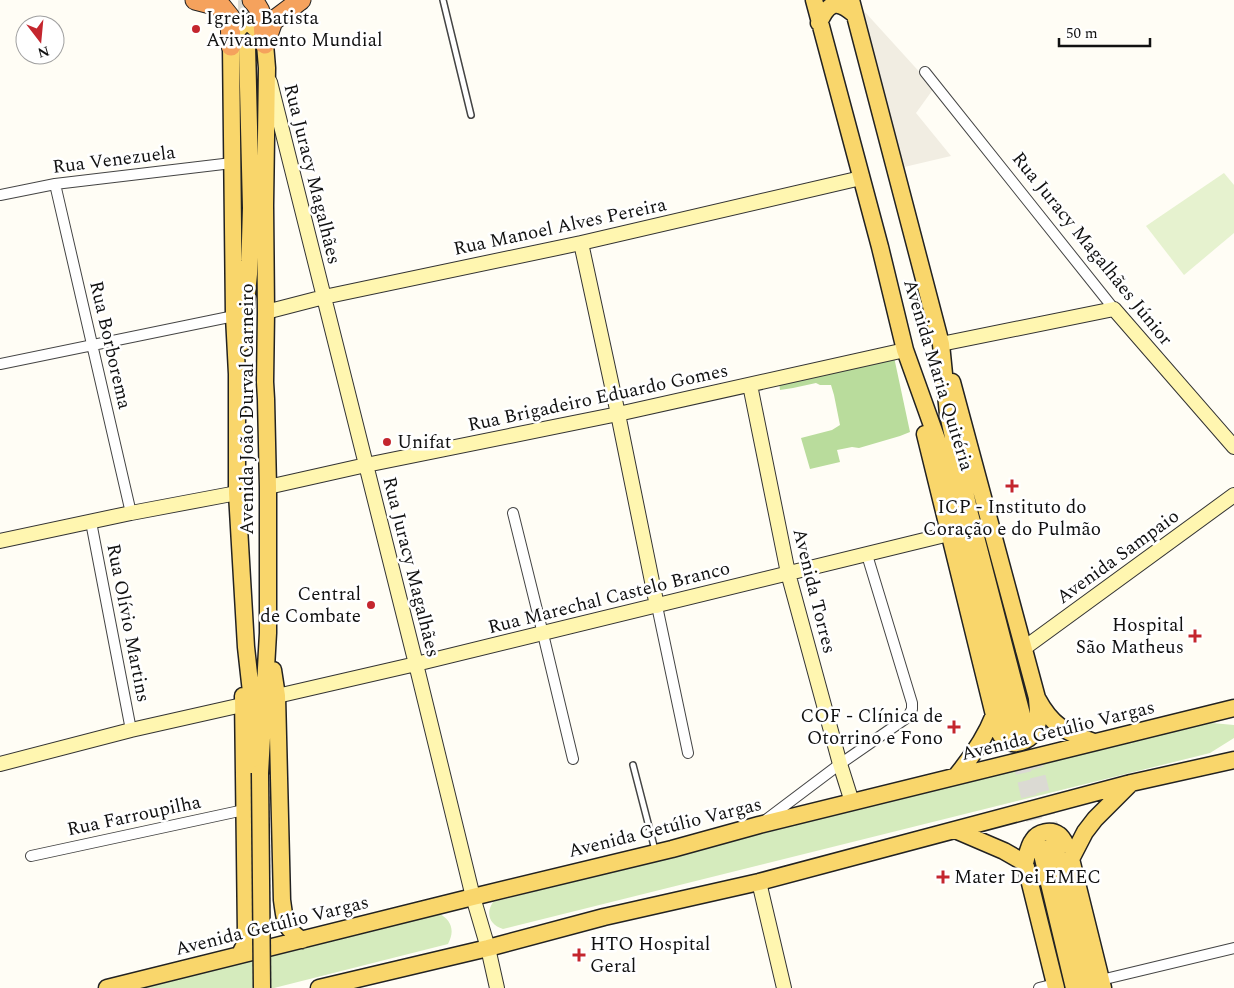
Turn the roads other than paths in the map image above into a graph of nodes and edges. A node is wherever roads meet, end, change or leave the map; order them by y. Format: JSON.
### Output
{"nodes":[{"id":1,"x":195,"y":0,"type":"edge"},
{"id":2,"x":252,"y":0,"type":"edge"},
{"id":3,"x":301,"y":0,"type":"edge"},
{"id":4,"x":443,"y":0,"type":"edge"},
{"id":5,"x":814,"y":0,"type":"edge"},
{"id":6,"x":853,"y":7,"type":"edge"},
{"id":7,"x":820,"y":22,"type":"junction"},
{"id":8,"x":248,"y":45,"type":"junction"},
{"id":9,"x":266,"y":68,"type":"junction"},
{"id":10,"x":925,"y":72,"type":"dead end"},
{"id":11,"x":471,"y":115,"type":"dead end"},
{"id":12,"x":232,"y":163,"type":"junction"},
{"id":13,"x":861,"y":178,"type":"junction"},
{"id":14,"x":55,"y":184,"type":"junction"},
{"id":15,"x":0,"y":195,"type":"edge"},
{"id":16,"x":581,"y":243,"type":"junction"},
{"id":17,"x":249,"y":274,"type":"junction"},
{"id":18,"x":324,"y":297,"type":"junction"},
{"id":19,"x":1114,"y":309,"type":"junction"},
{"id":20,"x":266,"y":312,"type":"junction"},
{"id":21,"x":234,"y":316,"type":"junction"},
{"id":22,"x":92,"y":345,"type":"junction"},
{"id":23,"x":941,"y":346,"type":"junction"},
{"id":24,"x":906,"y":352,"type":"junction"},
{"id":25,"x":0,"y":364,"type":"edge"},
{"id":26,"x":265,"y":371,"type":"junction"},
{"id":27,"x":237,"y":374,"type":"junction"},
{"id":28,"x":750,"y":385,"type":"junction"},
{"id":29,"x":618,"y":414,"type":"junction"},
{"id":30,"x":1234,"y":447,"type":"edge"},
{"id":31,"x":366,"y":465,"type":"junction"},
{"id":32,"x":268,"y":487,"type":"junction"},
{"id":33,"x":237,"y":493,"type":"junction"},
{"id":34,"x":1234,"y":495,"type":"edge"},
{"id":35,"x":131,"y":513,"type":"junction"},
{"id":36,"x":512,"y":513,"type":"dead end"},
{"id":37,"x":91,"y":522,"type":"junction"},
{"id":38,"x":949,"y":534,"type":"junction"},
{"id":39,"x":0,"y":540,"type":"edge"},
{"id":40,"x":867,"y":555,"type":"junction"},
{"id":41,"x":788,"y":573,"type":"junction"},
{"id":42,"x":657,"y":606,"type":"junction"},
{"id":43,"x":268,"y":633,"type":"junction"},
{"id":44,"x":543,"y":634,"type":"junction"},
{"id":45,"x":246,"y":647,"type":"junction"},
{"id":46,"x":1023,"y":648,"type":"junction"},
{"id":47,"x":416,"y":664,"type":"junction"},
{"id":48,"x":276,"y":696,"type":"junction"},
{"id":49,"x":1037,"y":698,"type":"junction"},
{"id":50,"x":242,"y":705,"type":"junction"},
{"id":51,"x":1234,"y":708,"type":"edge"},
{"id":52,"x":994,"y":715,"type":"junction"},
{"id":53,"x":131,"y":730,"type":"junction"},
{"id":54,"x":1094,"y":742,"type":"junction"},
{"id":55,"x":688,"y":753,"type":"dead end"},
{"id":56,"x":573,"y":759,"type":"dead end"},
{"id":57,"x":1234,"y":760,"type":"edge"},
{"id":58,"x":0,"y":764,"type":"edge"},
{"id":59,"x":840,"y":764,"type":"junction"},
{"id":60,"x":633,"y":765,"type":"dead end"},
{"id":61,"x":260,"y":773,"type":"junction"},
{"id":62,"x":956,"y":776,"type":"junction"},
{"id":63,"x":1131,"y":783,"type":"junction"},
{"id":64,"x":852,"y":802,"type":"junction"},
{"id":65,"x":244,"y":810,"type":"junction"},
{"id":66,"x":759,"y":825,"type":"junction"},
{"id":67,"x":955,"y":830,"type":"junction"},
{"id":68,"x":655,"y":853,"type":"junction"},
{"id":69,"x":31,"y":856,"type":"dead end"},
{"id":70,"x":1071,"y":859,"type":"junction"},
{"id":71,"x":1025,"y":863,"type":"junction"},
{"id":72,"x":759,"y":882,"type":"junction"},
{"id":73,"x":246,"y":894,"type":"junction"},
{"id":74,"x":473,"y":897,"type":"junction"},
{"id":75,"x":282,"y":900,"type":"junction"},
{"id":76,"x":302,"y":940,"type":"junction"},
{"id":77,"x":488,"y":948,"type":"junction"},
{"id":78,"x":1234,"y":948,"type":"edge"},
{"id":79,"x":240,"y":954,"type":"junction"},
{"id":80,"x":1055,"y":986,"type":"edge"},
{"id":81,"x":1097,"y":986,"type":"edge"},
{"id":82,"x":107,"y":988,"type":"edge"},
{"id":83,"x":262,"y":988,"type":"edge"},
{"id":84,"x":319,"y":988,"type":"edge"},
{"id":85,"x":497,"y":988,"type":"edge"},
{"id":86,"x":784,"y":988,"type":"edge"},
{"id":87,"x":1039,"y":988,"type":"edge"},
{"id":88,"x":1074,"y":988,"type":"edge"}],
"edges":[{"from":1,"to":8,"type":"highway"},
{"from":2,"to":8,"type":"highway"},
{"from":3,"to":8,"type":"highway"},
{"from":4,"to":11,"type":"lane"},
{"from":5,"to":7,"type":"main road","name":"Avenida Maria Quitéria"},
{"from":6,"to":7,"type":"main road"},
{"from":6,"to":23,"type":"main road","name":"Avenida Maria Quitéria"},
{"from":7,"to":13,"type":"main road","name":"Avenida Maria Quitéria"},
{"from":8,"to":9,"type":"main road","name":"Avenida João Durval Carneiro"},
{"from":8,"to":12,"type":"main road","name":"Avenida João Durval Carneiro"},
{"from":8,"to":17,"type":"main road"},
{"from":9,"to":18,"type":"street","name":"Rua Juracy Magalhães"},
{"from":9,"to":20,"type":"main road","name":"Avenida João Durval Carneiro"},
{"from":10,"to":19,"type":"street","name":"Rua Juracy Magalhães Júnior"},
{"from":12,"to":14,"type":"street","name":"Rua Venezuela"},
{"from":12,"to":21,"type":"main road","name":"Avenida João Durval Carneiro"},
{"from":13,"to":16,"type":"street","name":"Rua Manoel Alves Pereira"},
{"from":13,"to":24,"type":"main road","name":"Avenida Maria Quitéria"},
{"from":14,"to":15,"type":"street","name":"Rua Venezuela"},
{"from":14,"to":22,"type":"street","name":"Rua Borborema"},
{"from":16,"to":18,"type":"street","name":"Rua Manoel Alves Pereira"},
{"from":16,"to":29,"type":"street"},
{"from":17,"to":26,"type":"main road"},
{"from":17,"to":27,"type":"main road"},
{"from":18,"to":20,"type":"street","name":"Rua Manoel Alves Pereira"},
{"from":18,"to":31,"type":"street","name":"Rua Juracy Magalhães"},
{"from":19,"to":23,"type":"street"},
{"from":19,"to":30,"type":"street","name":"Rua Juracy Magalhães Júnior"},
{"from":20,"to":26,"type":"main road","name":"Avenida João Durval Carneiro"},
{"from":21,"to":22,"type":"street"},
{"from":21,"to":27,"type":"main road","name":"Avenida João Durval Carneiro"},
{"from":22,"to":25,"type":"street"},
{"from":22,"to":35,"type":"street","name":"Rua Borborema"},
{"from":23,"to":24,"type":"main road","name":"Avenida Maria Quitéria"},
{"from":23,"to":46,"type":"main road"},
{"from":24,"to":28,"type":"street","name":"Rua Brigadeiro Eduardo Gomes"},
{"from":24,"to":38,"type":"main road"},
{"from":26,"to":32,"type":"main road","name":"Avenida João Durval Carneiro"},
{"from":27,"to":33,"type":"main road","name":"Avenida João Durval Carneiro"},
{"from":28,"to":29,"type":"street","name":"Rua Brigadeiro Eduardo Gomes"},
{"from":28,"to":41,"type":"street","name":"Avenida Torres"},
{"from":29,"to":31,"type":"street","name":"Rua Brigadeiro Eduardo Gomes"},
{"from":29,"to":42,"type":"street"},
{"from":31,"to":32,"type":"street","name":"Rua Brigadeiro Eduardo Gomes"},
{"from":31,"to":47,"type":"street","name":"Rua Juracy Magalhães"},
{"from":32,"to":43,"type":"main road","name":"Avenida João Durval Carneiro"},
{"from":33,"to":35,"type":"street"},
{"from":33,"to":45,"type":"main road","name":"Avenida João Durval Carneiro"},
{"from":34,"to":46,"type":"street","name":"Avenida Sampaio"},
{"from":35,"to":37,"type":"street"},
{"from":36,"to":44,"type":"street"},
{"from":37,"to":39,"type":"street"},
{"from":37,"to":53,"type":"street","name":"Rua Olívio Martins"},
{"from":38,"to":40,"type":"street","name":"Rua Marechal Castelo Branco"},
{"from":38,"to":52,"type":"main road"},
{"from":40,"to":41,"type":"street","name":"Rua Marechal Castelo Branco"},
{"from":40,"to":59,"type":"street"},
{"from":41,"to":42,"type":"street","name":"Rua Marechal Castelo Branco"},
{"from":41,"to":59,"type":"street","name":"Avenida Torres"},
{"from":42,"to":44,"type":"street","name":"Rua Marechal Castelo Branco"},
{"from":42,"to":55,"type":"street"},
{"from":43,"to":48,"type":"main road"},
{"from":43,"to":61,"type":"main road","name":"Avenida João Durval Carneiro"},
{"from":44,"to":47,"type":"street","name":"Rua Marechal Castelo Branco"},
{"from":44,"to":56,"type":"street"},
{"from":45,"to":50,"type":"main road"},
{"from":45,"to":61,"type":"main road","name":"Avenida João Durval Carneiro"},
{"from":46,"to":49,"type":"main road"},
{"from":47,"to":48,"type":"street","name":"Rua Marechal Castelo Branco"},
{"from":47,"to":74,"type":"street","name":"Rua Juracy Magalhães"},
{"from":48,"to":75,"type":"main road"},
{"from":49,"to":52,"type":"main road"},
{"from":49,"to":54,"type":"main road"},
{"from":50,"to":53,"type":"street"},
{"from":50,"to":65,"type":"main road"},
{"from":51,"to":54,"type":"main road","name":"Avenida Getúlio Vargas"},
{"from":52,"to":62,"type":"main road"},
{"from":53,"to":58,"type":"street"},
{"from":54,"to":62,"type":"main road","name":"Avenida Getúlio Vargas"},
{"from":57,"to":63,"type":"main road"},
{"from":59,"to":64,"type":"street","name":"Avenida Torres"},
{"from":59,"to":66,"type":"street"},
{"from":60,"to":68,"type":"lane"},
{"from":61,"to":83,"type":"main road","name":"Avenida João Durval Carneiro","bridge":true},
{"from":62,"to":64,"type":"main road","name":"Avenida Getúlio Vargas"},
{"from":63,"to":67,"type":"main road"},
{"from":63,"to":70,"type":"main road"},
{"from":64,"to":66,"type":"main road","name":"Avenida Getúlio Vargas"},
{"from":65,"to":69,"type":"street","name":"Rua Farroupilha"},
{"from":65,"to":73,"type":"main road"},
{"from":66,"to":68,"type":"main road","name":"Avenida Getúlio Vargas"},
{"from":67,"to":71,"type":"main road"},
{"from":67,"to":72,"type":"main road"},
{"from":68,"to":74,"type":"main road","name":"Avenida Getúlio Vargas"},
{"from":70,"to":71,"type":"main road"},
{"from":70,"to":81,"type":"main road"},
{"from":71,"to":80,"type":"main road"},
{"from":72,"to":77,"type":"main road"},
{"from":72,"to":86,"type":"street"},
{"from":73,"to":75,"type":"main road"},
{"from":73,"to":79,"type":"main road"},
{"from":74,"to":76,"type":"main road","name":"Avenida Getúlio Vargas"},
{"from":74,"to":77,"type":"street","name":"Rua Juracy Magalhães"},
{"from":75,"to":76,"type":"main road"},
{"from":76,"to":79,"type":"main road","name":"Avenida Getúlio Vargas"},
{"from":77,"to":84,"type":"main road"},
{"from":77,"to":85,"type":"street","name":"Rua Juracy Magalhães"},
{"from":78,"to":81,"type":"street"},
{"from":79,"to":82,"type":"main road","name":"Avenida Getúlio Vargas"},
{"from":80,"to":87,"type":"street"},
{"from":81,"to":88,"type":"main road"}]}
